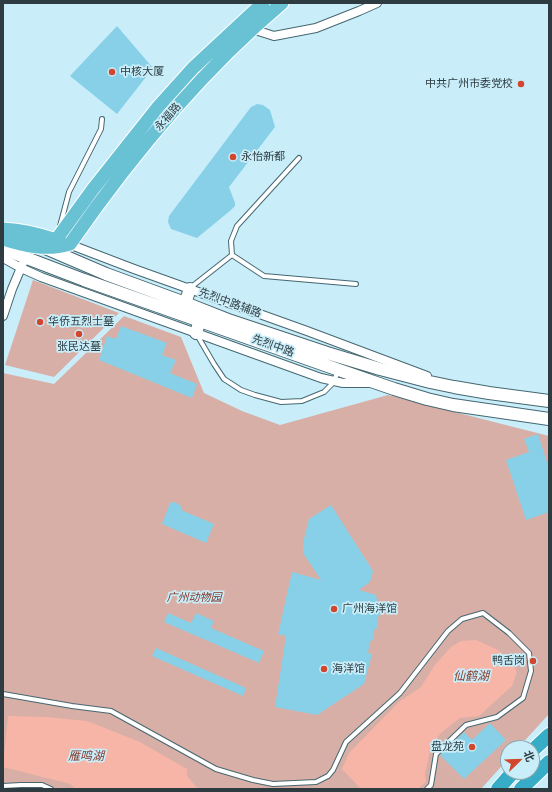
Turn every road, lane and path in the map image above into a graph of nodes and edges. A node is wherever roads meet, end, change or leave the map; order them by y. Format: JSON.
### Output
{"nodes":[{"id":1,"x":263,"y":3,"type":"edge"},
{"id":2,"x":282,"y":3,"type":"edge"},
{"id":3,"x":376,"y":3,"type":"edge"},
{"id":4,"x":252,"y":29,"type":"junction"},
{"id":5,"x":102,"y":119,"type":"dead end"},
{"id":6,"x":299,"y":158,"type":"dead end"},
{"id":7,"x":3,"y":229,"type":"edge"},
{"id":8,"x":3,"y":239,"type":"edge"},
{"id":9,"x":58,"y":247,"type":"junction"},
{"id":10,"x":3,"y":249,"type":"edge"},
{"id":11,"x":232,"y":255,"type":"junction"},
{"id":12,"x":26,"y":257,"type":"junction"},
{"id":13,"x":3,"y":258,"type":"edge"},
{"id":14,"x":21,"y":268,"type":"junction"},
{"id":15,"x":84,"y":280,"type":"junction"},
{"id":16,"x":356,"y":284,"type":"dead end"},
{"id":17,"x":190,"y":289,"type":"junction"},
{"id":18,"x":185,"y":303,"type":"junction"},
{"id":19,"x":3,"y":316,"type":"edge"},
{"id":20,"x":200,"y":320,"type":"junction"},
{"id":21,"x":196,"y":333,"type":"junction"},
{"id":22,"x":336,"y":375,"type":"junction"},
{"id":23,"x":454,"y":387,"type":"junction"},
{"id":24,"x":549,"y":401,"type":"edge"},
{"id":25,"x":549,"y":419,"type":"edge"},
{"id":26,"x":3,"y":694,"type":"edge"},
{"id":27,"x":549,"y":735,"type":"edge"},
{"id":28,"x":540,"y":743,"type":"edge"},
{"id":29,"x":549,"y":762,"type":"edge"},
{"id":30,"x":506,"y":780,"type":"edge"},
{"id":31,"x":3,"y":786,"type":"edge"},
{"id":32,"x":51,"y":789,"type":"edge"},
{"id":33,"x":427,"y":789,"type":"edge"},
{"id":34,"x":498,"y":789,"type":"edge"},
{"id":35,"x":521,"y":789,"type":"edge"}],
"edges":[{"from":1,"to":9,"type":"main road","name":"永福路"},
{"from":2,"to":4,"type":"main road","name":"永福路"},
{"from":3,"to":4,"type":"street"},
{"from":4,"to":9,"type":"main road","name":"永福路"},
{"from":5,"to":9,"type":"lane"},
{"from":6,"to":11,"type":"lane"},
{"from":7,"to":9,"type":"main road","name":"先烈中路辅路"},
{"from":8,"to":9,"type":"main road"},
{"from":9,"to":15,"type":"main road"},
{"from":9,"to":17,"type":"street","name":"先烈中路辅路"},
{"from":9,"to":18,"type":"main road","name":"先烈中路"},
{"from":10,"to":12,"type":"main road","name":"先烈中路"},
{"from":11,"to":16,"type":"lane"},
{"from":11,"to":17,"type":"lane"},
{"from":12,"to":14,"type":"street"},
{"from":12,"to":15,"type":"main road","name":"先烈中路"},
{"from":13,"to":14,"type":"street"},
{"from":14,"to":19,"type":"street"},
{"from":14,"to":21,"type":"street"},
{"from":15,"to":20,"type":"main road","name":"先烈中路"},
{"from":17,"to":18,"type":"main road"},
{"from":17,"to":23,"type":"street","name":"先烈中路辅路"},
{"from":18,"to":23,"type":"main road","name":"先烈中路"},
{"from":20,"to":21,"type":"main road"},
{"from":20,"to":22,"type":"main road","name":"先烈中路"},
{"from":21,"to":22,"type":"street"},
{"from":21,"to":22,"type":"lane"},
{"from":22,"to":25,"type":"main road","name":"先烈中路"},
{"from":23,"to":24,"type":"main road","name":"先烈中路"},
{"from":26,"to":33,"type":"lane"},
{"from":27,"to":28,"type":"highway"},
{"from":29,"to":35,"type":"highway"},
{"from":30,"to":34,"type":"highway"},
{"from":31,"to":32,"type":"lane"}]}
